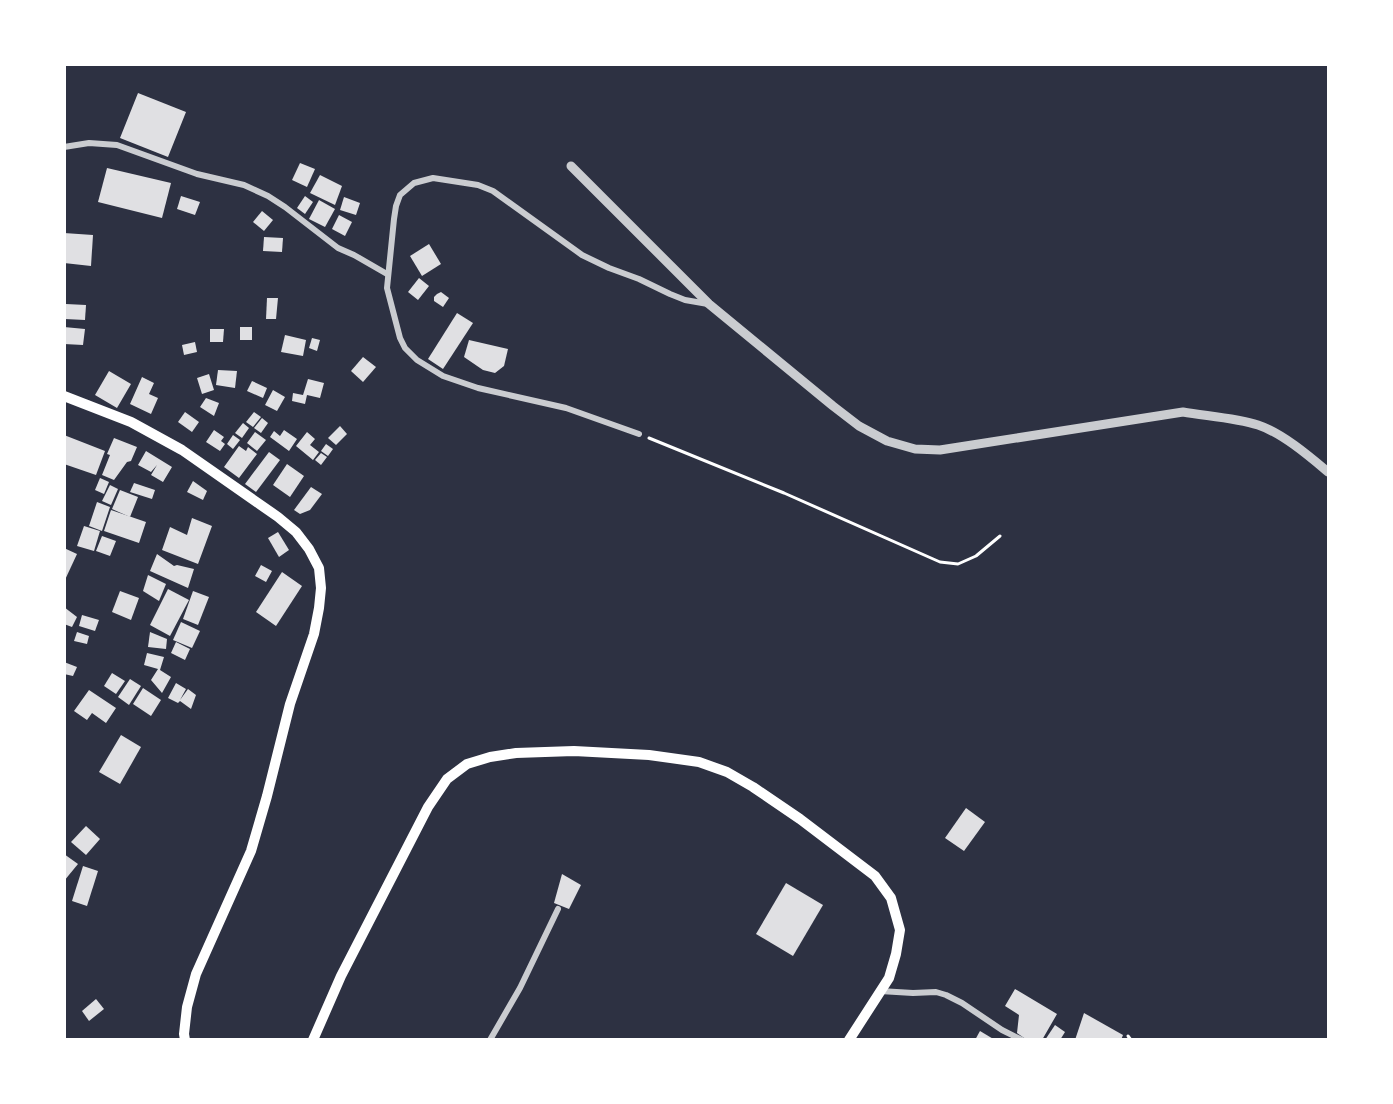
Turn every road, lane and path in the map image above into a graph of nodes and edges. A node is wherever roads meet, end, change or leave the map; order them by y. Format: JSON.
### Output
{"nodes":[{"id":1,"x":64,"y":147,"type":"edge"},
{"id":2,"x":571,"y":166,"type":"dead end"},
{"id":3,"x":387,"y":274,"type":"junction"},
{"id":4,"x":709,"y":304,"type":"junction"},
{"id":5,"x":64,"y":396,"type":"edge"},
{"id":6,"x":639,"y":434,"type":"joint"},
{"id":7,"x":1329,"y":472,"type":"edge"},
{"id":8,"x":1000,"y":537,"type":"dead end"},
{"id":9,"x":558,"y":909,"type":"dead end"},
{"id":10,"x":880,"y":991,"type":"junction"},
{"id":11,"x":185,"y":1040,"type":"edge"},
{"id":12,"x":313,"y":1040,"type":"edge"},
{"id":13,"x":490,"y":1040,"type":"edge"},
{"id":14,"x":849,"y":1040,"type":"edge"},
{"id":15,"x":1022,"y":1040,"type":"edge"}],
"edges":[{"from":1,"to":3,"type":"street"},
{"from":2,"to":4,"type":"street"},
{"from":3,"to":4,"type":"street"},
{"from":3,"to":6,"type":"street"},
{"from":4,"to":7,"type":"street"},
{"from":5,"to":11,"type":"main road"},
{"from":6,"to":8,"type":"path"},
{"from":9,"to":13,"type":"street"},
{"from":10,"to":12,"type":"main road"},
{"from":10,"to":14,"type":"main road"},
{"from":10,"to":15,"type":"street"}]}
